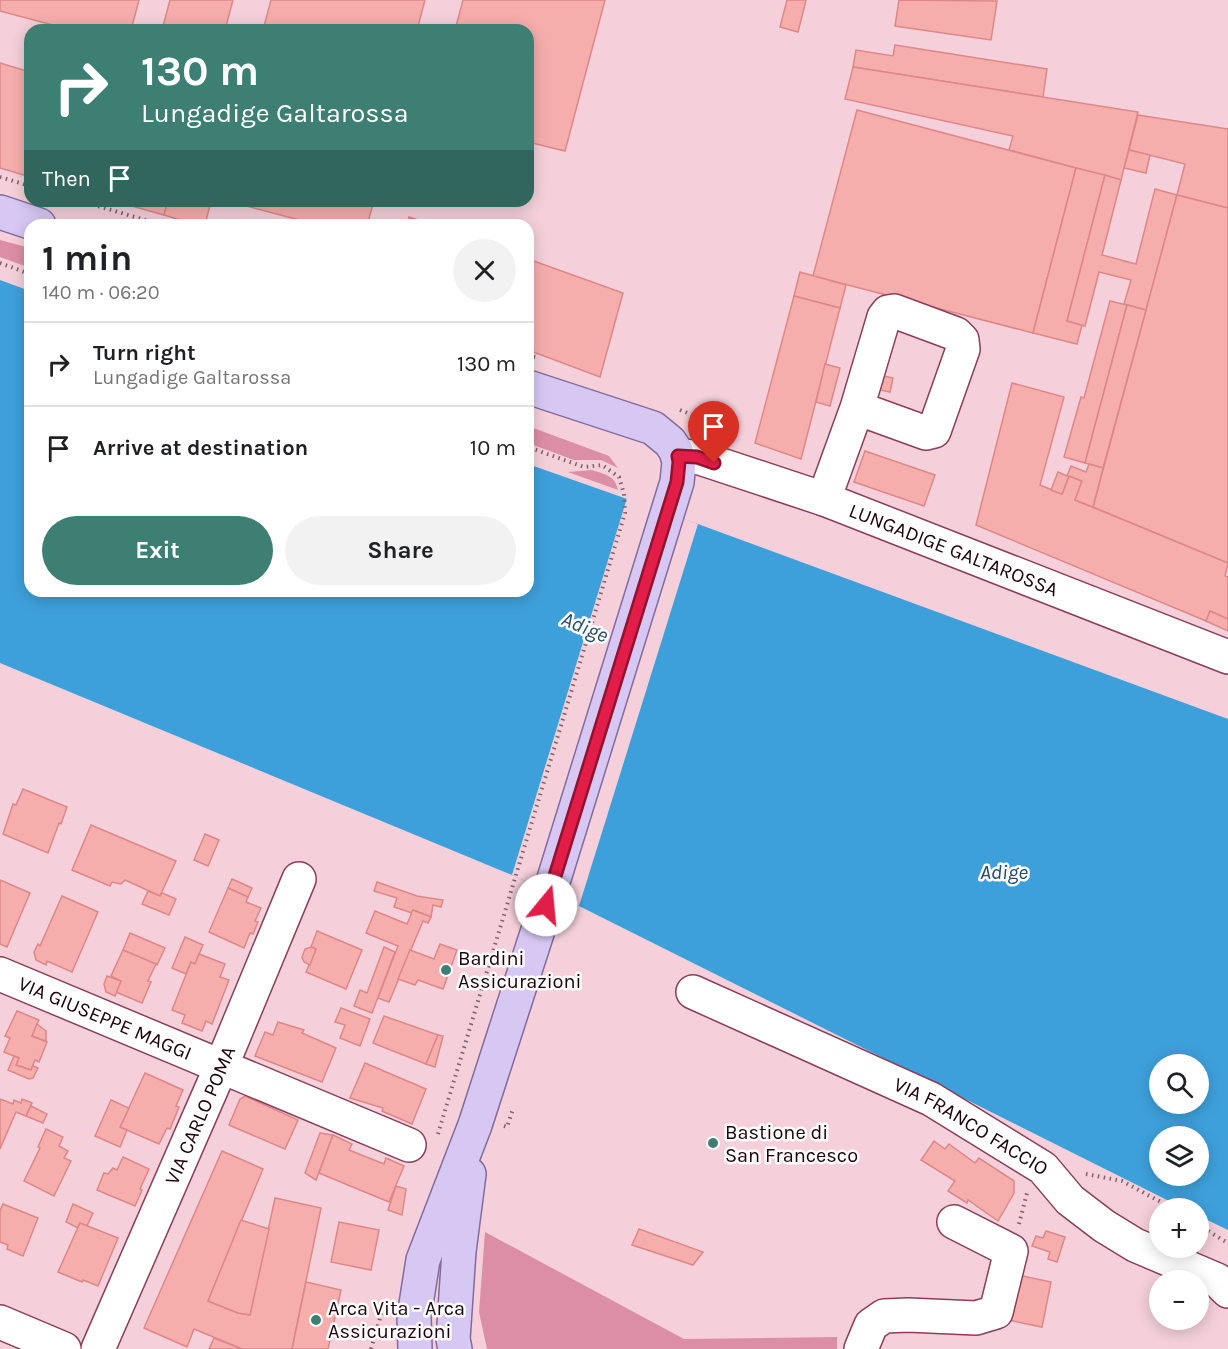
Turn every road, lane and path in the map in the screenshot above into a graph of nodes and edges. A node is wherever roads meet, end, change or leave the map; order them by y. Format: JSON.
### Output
{"nodes":[{"id":1,"x":0,"y":177,"type":"edge"},
{"id":2,"x":24,"y":184,"type":"edge"},
{"id":3,"x":101,"y":207,"type":"edge"},
{"id":4,"x":0,"y":212,"type":"edge"},
{"id":5,"x":142,"y":219,"type":"edge"},
{"id":6,"x":24,"y":220,"type":"edge"},
{"id":7,"x":0,"y":263,"type":"edge"},
{"id":8,"x":24,"y":272,"type":"edge"},
{"id":9,"x":534,"y":389,"type":"edge"},
{"id":10,"x":857,"y":408,"type":"dead end"},
{"id":11,"x":534,"y":449,"type":"edge"},
{"id":12,"x":675,"y":460,"type":"junction"},
{"id":13,"x":824,"y":499,"type":"junction"},
{"id":14,"x":1228,"y":657,"type":"edge"},
{"id":15,"x":298,"y":879,"type":"dead end"},
{"id":16,"x":0,"y":974,"type":"edge"},
{"id":17,"x":693,"y":992,"type":"dead end"},
{"id":18,"x":221,"y":1067,"type":"junction"},
{"id":19,"x":446,"y":1107,"type":"dead end"},
{"id":20,"x":475,"y":1125,"type":"junction"},
{"id":21,"x":409,"y":1145,"type":"dead end"},
{"id":22,"x":1037,"y":1164,"type":"junction"},
{"id":23,"x":1154,"y":1198,"type":"edge"},
{"id":24,"x":954,"y":1222,"type":"dead end"},
{"id":25,"x":1209,"y":1232,"type":"edge"},
{"id":26,"x":1228,"y":1243,"type":"edge"},
{"id":27,"x":1011,"y":1251,"type":"junction"},
{"id":28,"x":423,"y":1260,"type":"junction"},
{"id":29,"x":1228,"y":1291,"type":"edge"},
{"id":30,"x":0,"y":1322,"type":"edge"},
{"id":31,"x":64,"y":1349,"type":"edge"},
{"id":32,"x":98,"y":1349,"type":"edge"},
{"id":33,"x":401,"y":1349,"type":"edge"},
{"id":34,"x":416,"y":1349,"type":"edge"},
{"id":35,"x":430,"y":1349,"type":"edge"},
{"id":36,"x":455,"y":1349,"type":"edge"},
{"id":37,"x":861,"y":1349,"type":"edge"}],
"edges":[{"from":1,"to":2,"type":"path"},
{"from":3,"to":5,"type":"path"},
{"from":4,"to":6,"type":"main road"},
{"from":7,"to":8,"type":"path"},
{"from":9,"to":12,"type":"main road","name":"LUNGADIGE GALTAROSSA"},
{"from":10,"to":13,"type":"street"},
{"from":11,"to":19,"type":"path"},
{"from":12,"to":13,"type":"street","name":"LUNGADIGE GALTAROSSA"},
{"from":12,"to":20,"type":"main road"},
{"from":13,"to":14,"type":"street","name":"LUNGADIGE GALTAROSSA"},
{"from":15,"to":18,"type":"street","name":"VIA CARLO POMA"},
{"from":16,"to":18,"type":"street","name":"VIA GIUSEPPE MAGGI"},
{"from":17,"to":22,"type":"street","name":"VIA FRANCO FACCIO"},
{"from":18,"to":21,"type":"street","name":"VIA GIUSEPPE MAGGI"},
{"from":18,"to":32,"type":"street","name":"VIA CARLO POMA"},
{"from":20,"to":28,"type":"main road"},
{"from":20,"to":36,"type":"main road"},
{"from":22,"to":23,"type":"path"},
{"from":22,"to":27,"type":"path"},
{"from":22,"to":29,"type":"street","name":"VIA FRANCO FACCIO"},
{"from":24,"to":27,"type":"street"},
{"from":25,"to":26,"type":"path"},
{"from":27,"to":37,"type":"street"},
{"from":28,"to":33,"type":"street"},
{"from":28,"to":34,"type":"main road"},
{"from":28,"to":35,"type":"main road"},
{"from":30,"to":31,"type":"street"}]}
